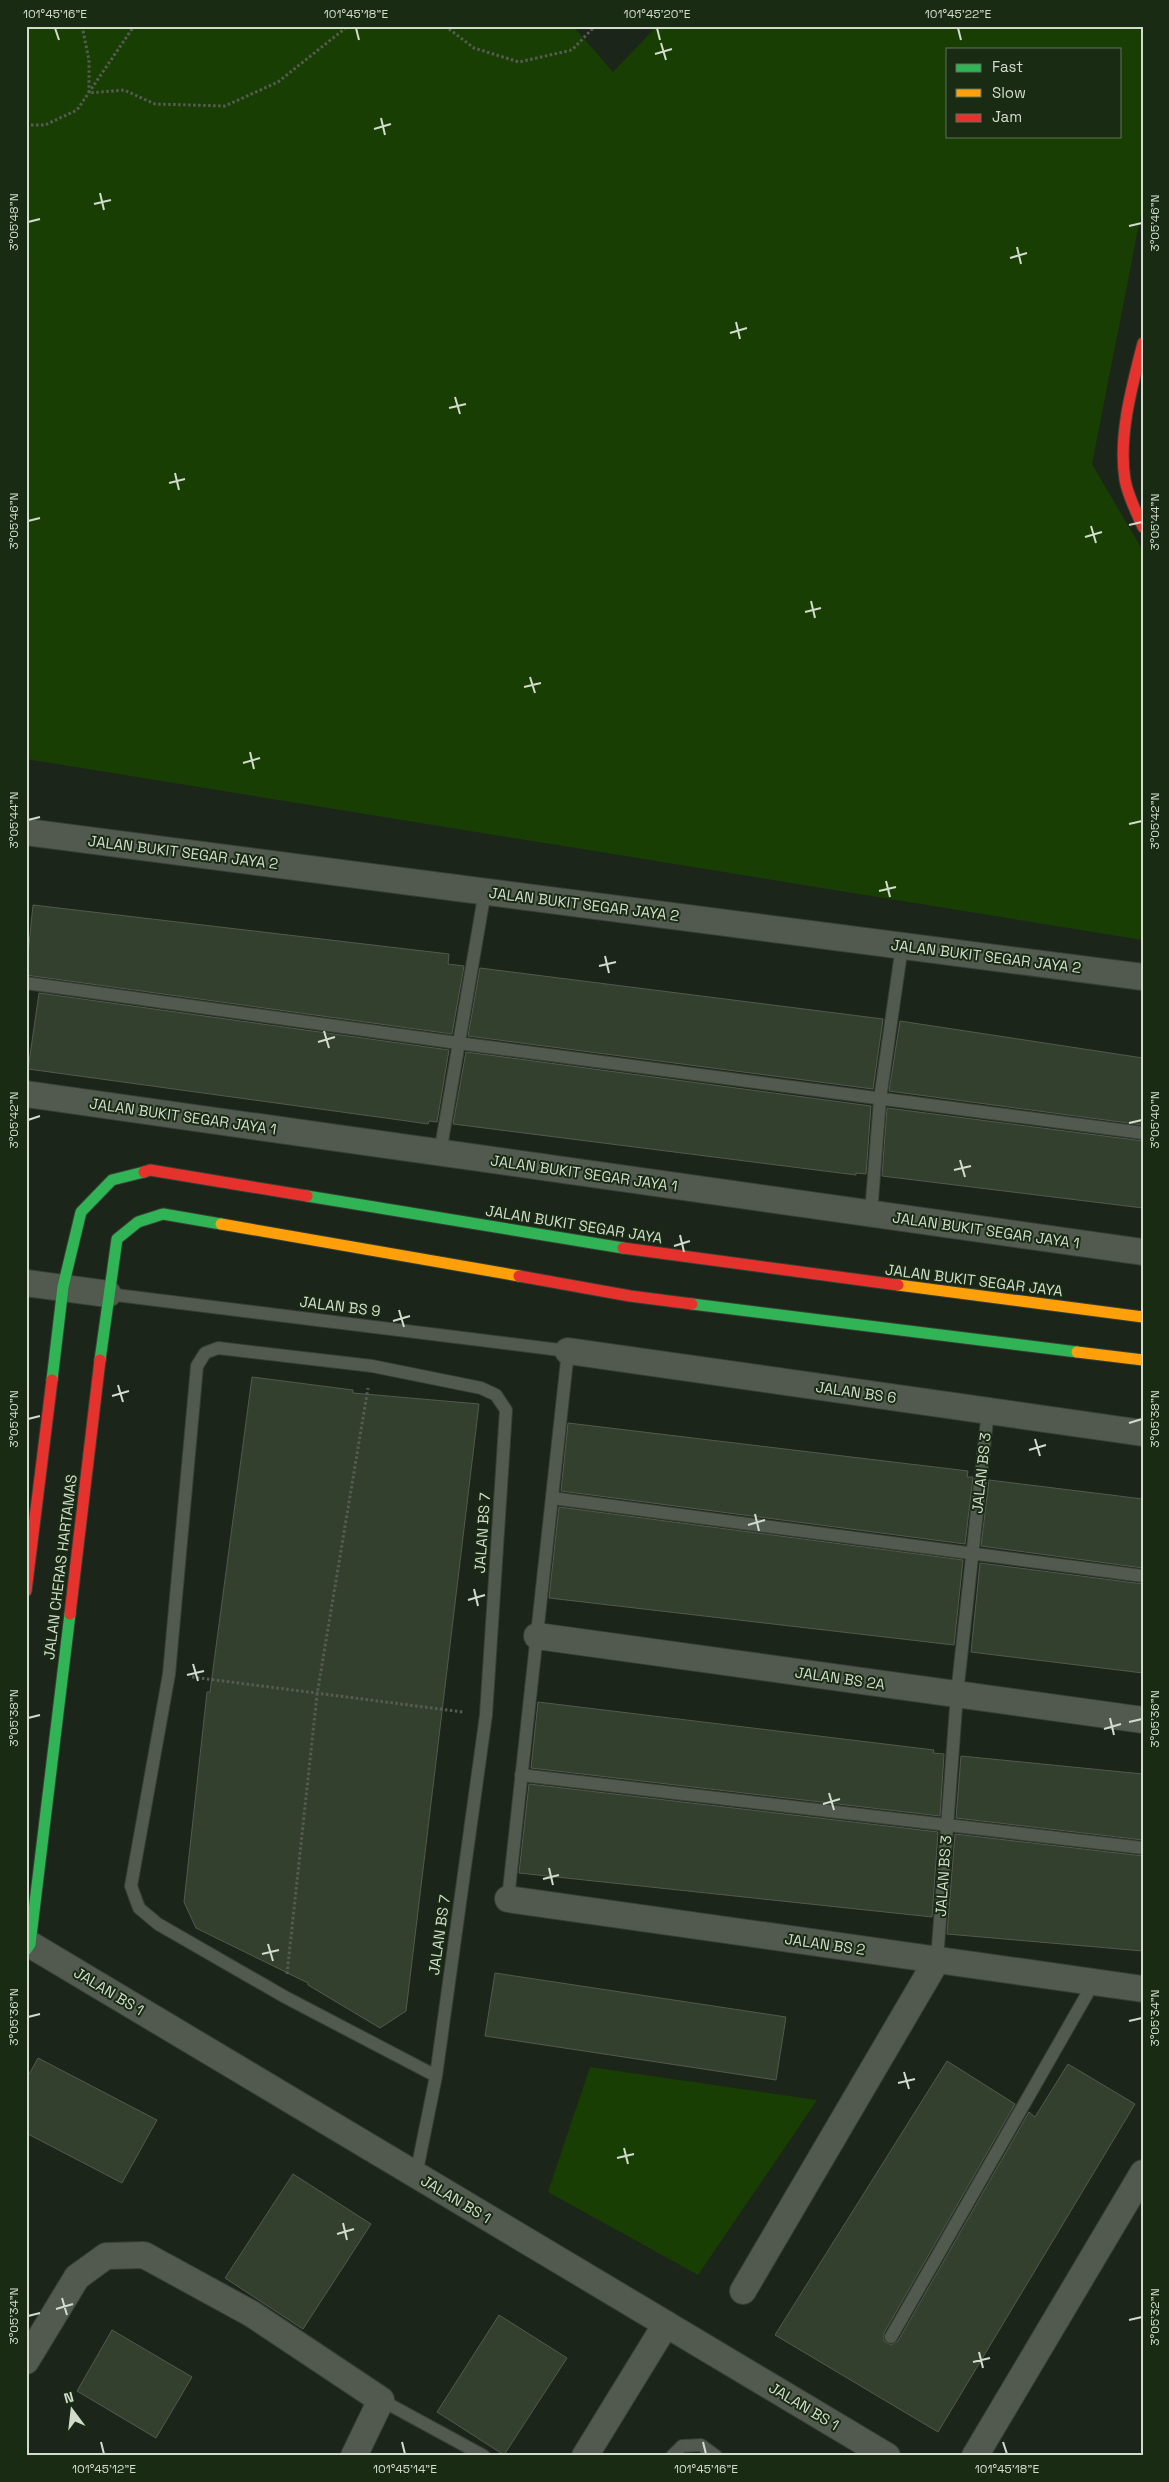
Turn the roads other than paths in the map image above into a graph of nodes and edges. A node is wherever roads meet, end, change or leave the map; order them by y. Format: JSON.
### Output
{"nodes":[{"id":1,"x":1143,"y":343,"type":"edge"},
{"id":2,"x":1143,"y":527,"type":"edge"},
{"id":3,"x":26,"y":832,"type":"edge"},
{"id":4,"x":485,"y":892,"type":"junction"},
{"id":5,"x":902,"y":946,"type":"junction"},
{"id":6,"x":1143,"y":977,"type":"edge"},
{"id":7,"x":26,"y":983,"type":"edge"},
{"id":8,"x":458,"y":1043,"type":"junction"},
{"id":9,"x":26,"y":1094,"type":"edge"},
{"id":10,"x":880,"y":1099,"type":"junction"},
{"id":11,"x":1143,"y":1133,"type":"edge"},
{"id":12,"x":440,"y":1153,"type":"junction"},
{"id":13,"x":150,"y":1170,"type":"joint"},
{"id":14,"x":871,"y":1213,"type":"junction"},
{"id":15,"x":1143,"y":1252,"type":"edge"},
{"id":16,"x":26,"y":1283,"type":"edge"},
{"id":17,"x":62,"y":1287,"type":"junction"},
{"id":18,"x":108,"y":1294,"type":"junction"},
{"id":19,"x":1143,"y":1317,"type":"edge"},
{"id":20,"x":568,"y":1350,"type":"junction"},
{"id":21,"x":1143,"y":1360,"type":"edge"},
{"id":22,"x":988,"y":1411,"type":"junction"},
{"id":23,"x":1143,"y":1433,"type":"edge"},
{"id":24,"x":552,"y":1498,"type":"junction"},
{"id":25,"x":972,"y":1552,"type":"junction"},
{"id":26,"x":1143,"y":1576,"type":"edge"},
{"id":27,"x":26,"y":1591,"type":"edge"},
{"id":28,"x":536,"y":1636,"type":"junction"},
{"id":29,"x":956,"y":1694,"type":"junction"},
{"id":30,"x":1143,"y":1720,"type":"edge"},
{"id":31,"x":521,"y":1775,"type":"junction"},
{"id":32,"x":946,"y":1824,"type":"junction"},
{"id":33,"x":1143,"y":1848,"type":"edge"},
{"id":34,"x":508,"y":1900,"type":"joint"},
{"id":35,"x":27,"y":1946,"type":"edge"},
{"id":36,"x":937,"y":1960,"type":"junction"},
{"id":37,"x":1094,"y":1982,"type":"junction"},
{"id":38,"x":1143,"y":1989,"type":"edge"},
{"id":39,"x":436,"y":2076,"type":"junction"},
{"id":40,"x":1143,"y":2173,"type":"edge"},
{"id":41,"x":416,"y":2175,"type":"junction"},
{"id":42,"x":743,"y":2291,"type":"dead end"},
{"id":43,"x":666,"y":2324,"type":"junction"},
{"id":44,"x":891,"y":2337,"type":"dead end"},
{"id":45,"x":26,"y":2361,"type":"edge"},
{"id":46,"x":381,"y":2400,"type":"junction"},
{"id":47,"x":354,"y":2456,"type":"edge"},
{"id":48,"x":484,"y":2456,"type":"edge"},
{"id":49,"x":585,"y":2456,"type":"edge"},
{"id":50,"x":672,"y":2456,"type":"edge"},
{"id":51,"x":716,"y":2456,"type":"edge"},
{"id":52,"x":887,"y":2456,"type":"edge"},
{"id":53,"x":975,"y":2456,"type":"edge"}],
"edges":[{"from":1,"to":2,"type":"street"},
{"from":3,"to":4,"type":"street","name":"JALAN BUKIT SEGAR JAYA 2"},
{"from":4,"to":5,"type":"street","name":"JALAN BUKIT SEGAR JAYA 2"},
{"from":4,"to":8,"type":"lane"},
{"from":5,"to":6,"type":"street","name":"JALAN BUKIT SEGAR JAYA 2"},
{"from":5,"to":10,"type":"lane"},
{"from":7,"to":8,"type":"lane"},
{"from":8,"to":10,"type":"lane"},
{"from":8,"to":12,"type":"lane"},
{"from":9,"to":12,"type":"street","name":"JALAN BUKIT SEGAR JAYA 1"},
{"from":10,"to":11,"type":"lane"},
{"from":10,"to":14,"type":"lane"},
{"from":12,"to":14,"type":"street","name":"JALAN BUKIT SEGAR JAYA 1"},
{"from":13,"to":17,"type":"street","name":"JALAN CHERAS HARTAMAS"},
{"from":13,"to":19,"type":"street","name":"JALAN BUKIT SEGAR JAYA"},
{"from":14,"to":15,"type":"street","name":"JALAN BUKIT SEGAR JAYA 1"},
{"from":16,"to":17,"type":"street"},
{"from":17,"to":18,"type":"street"},
{"from":17,"to":27,"type":"street","name":"JALAN CHERAS HARTAMAS"},
{"from":18,"to":20,"type":"lane","name":"JALAN BS 9"},
{"from":18,"to":21,"type":"street","name":"JALAN CHERAS HARTAMAS"},
{"from":18,"to":35,"type":"street","name":"JALAN CHERAS HARTAMAS"},
{"from":20,"to":22,"type":"street","name":"JALAN BS 6"},
{"from":20,"to":24,"type":"lane"},
{"from":22,"to":23,"type":"street","name":"JALAN BS 6"},
{"from":22,"to":25,"type":"lane","name":"JALAN BS 3"},
{"from":24,"to":25,"type":"lane"},
{"from":24,"to":28,"type":"lane"},
{"from":25,"to":26,"type":"lane"},
{"from":25,"to":29,"type":"lane","name":"JALAN BS 3"},
{"from":28,"to":29,"type":"street","name":"JALAN BS 2A"},
{"from":28,"to":31,"type":"lane"},
{"from":29,"to":30,"type":"street","name":"JALAN BS 2A"},
{"from":29,"to":32,"type":"lane","name":"JALAN BS 3"},
{"from":31,"to":32,"type":"lane"},
{"from":31,"to":34,"type":"lane"},
{"from":32,"to":33,"type":"lane"},
{"from":32,"to":36,"type":"lane","name":"JALAN BS 3"},
{"from":34,"to":36,"type":"street","name":"JALAN BS 2"},
{"from":35,"to":41,"type":"street","name":"JALAN BS 1"},
{"from":36,"to":37,"type":"street","name":"JALAN BS 2"},
{"from":36,"to":42,"type":"street","name":"JALAN BS 3"},
{"from":37,"to":38,"type":"street","name":"JALAN BS 2"},
{"from":37,"to":44,"type":"lane"},
{"from":39,"to":39,"type":"lane","name":"JALAN BS 7"},
{"from":39,"to":41,"type":"lane","name":"JALAN BS 7"},
{"from":40,"to":53,"type":"street"},
{"from":41,"to":43,"type":"street","name":"JALAN BS 1"},
{"from":43,"to":49,"type":"street"},
{"from":43,"to":52,"type":"street","name":"JALAN BS 1"},
{"from":45,"to":46,"type":"street"},
{"from":46,"to":47,"type":"street"},
{"from":46,"to":48,"type":"lane"},
{"from":50,"to":51,"type":"lane"}]}
